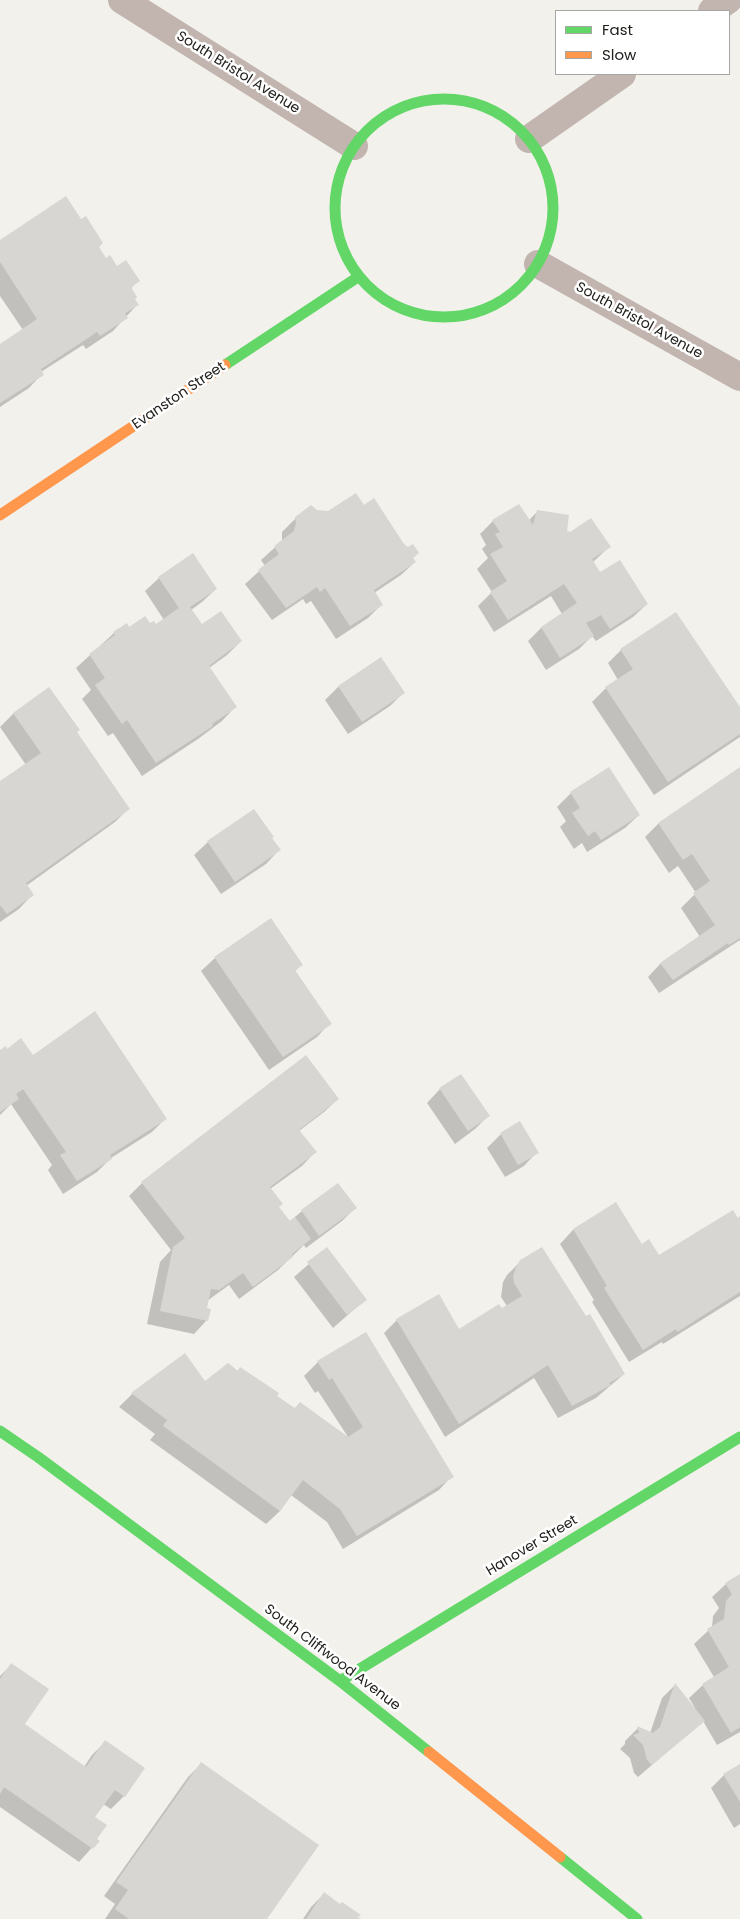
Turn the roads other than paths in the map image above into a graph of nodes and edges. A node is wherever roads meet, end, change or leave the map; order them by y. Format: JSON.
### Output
{"nodes":[{"id":1,"x":122,"y":0,"type":"edge"},
{"id":2,"x":728,"y":0,"type":"edge"},
{"id":3,"x":713,"y":10,"type":"edge"},
{"id":4,"x":621,"y":75,"type":"edge"},
{"id":5,"x":529,"y":139,"type":"junction"},
{"id":6,"x":354,"y":146,"type":"junction"},
{"id":7,"x":538,"y":264,"type":"junction"},
{"id":8,"x":358,"y":277,"type":"junction"},
{"id":9,"x":740,"y":377,"type":"edge"},
{"id":10,"x":0,"y":515,"type":"edge"},
{"id":11,"x":0,"y":1431,"type":"edge"},
{"id":12,"x":740,"y":1437,"type":"edge"},
{"id":13,"x":340,"y":1681,"type":"junction"},
{"id":14,"x":637,"y":1919,"type":"edge"}],
"edges":[{"from":1,"to":6,"type":"street","name":"South Bristol Avenue"},
{"from":2,"to":3,"type":"street"},
{"from":4,"to":5,"type":"street"},
{"from":5,"to":6,"type":"street"},
{"from":5,"to":7,"type":"street"},
{"from":6,"to":8,"type":"street"},
{"from":7,"to":8,"type":"street"},
{"from":7,"to":9,"type":"street","name":"South Bristol Avenue"},
{"from":8,"to":10,"type":"street","name":"Evanston Street"},
{"from":11,"to":13,"type":"street","name":"South Cliffwood Avenue"},
{"from":12,"to":13,"type":"street","name":"Hanover Street"},
{"from":13,"to":14,"type":"street","name":"South Cliffwood Avenue"}]}
